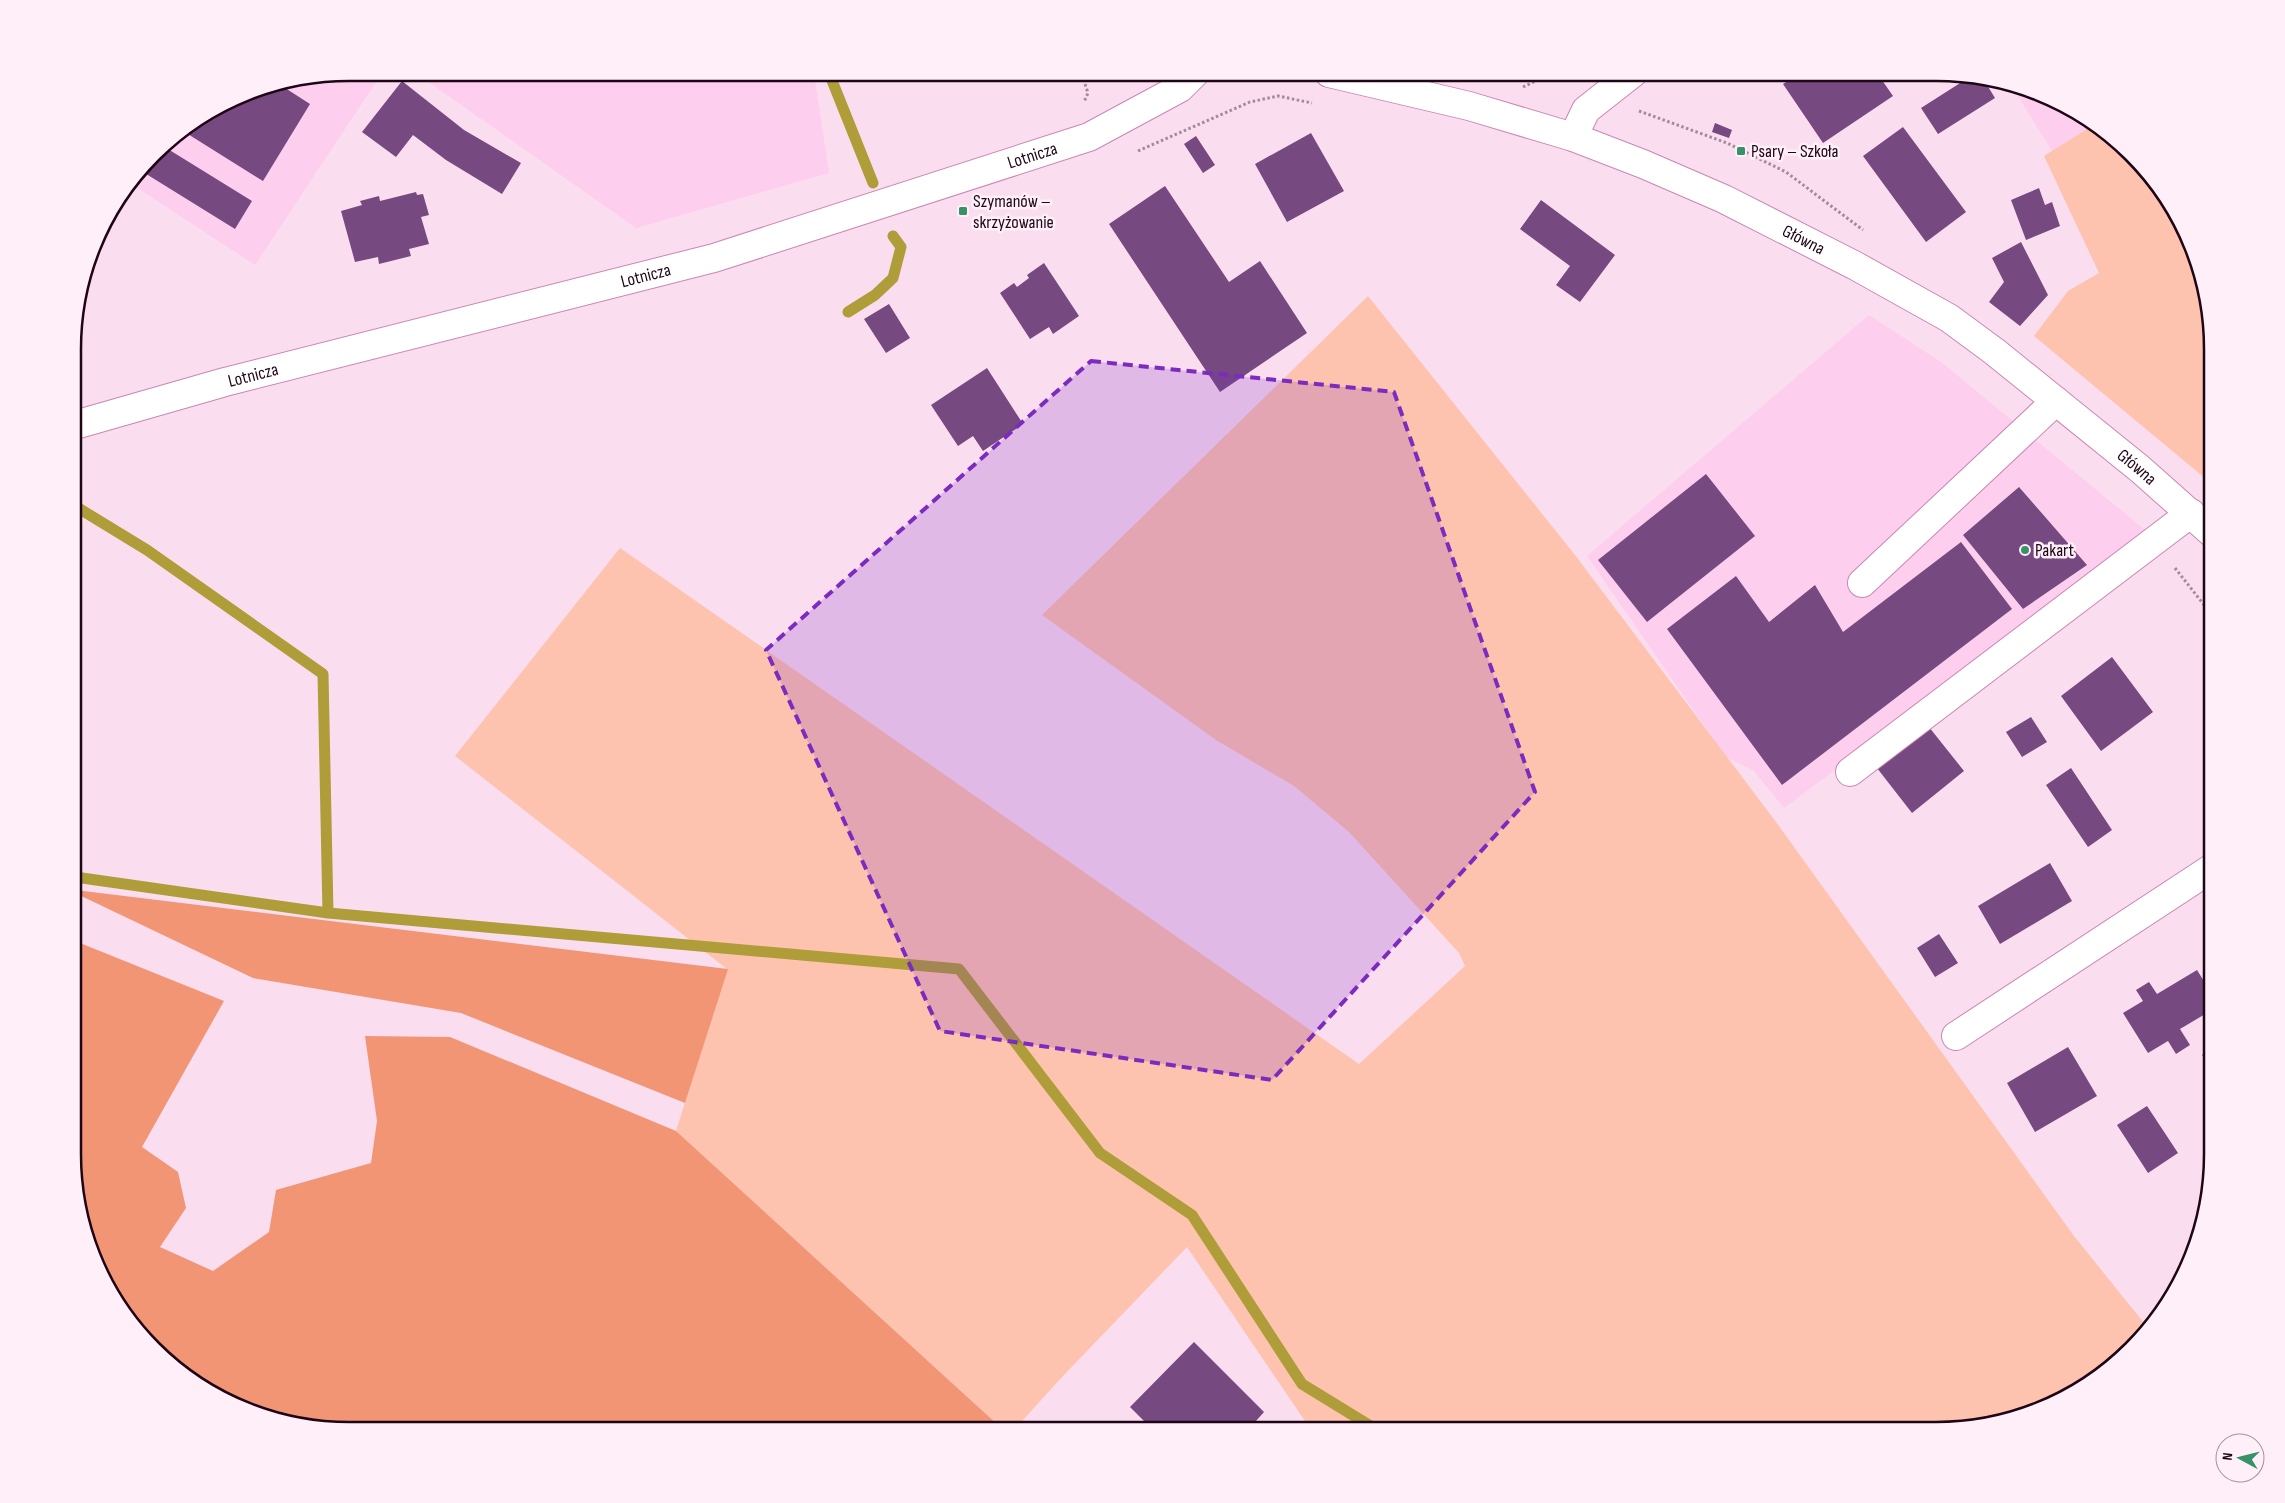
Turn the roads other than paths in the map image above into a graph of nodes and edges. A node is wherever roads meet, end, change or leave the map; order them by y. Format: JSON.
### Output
{"nodes":[{"id":1,"x":1187,"y":81,"type":"edge"},
{"id":2,"x":1366,"y":81,"type":"edge"},
{"id":3,"x":1622,"y":81,"type":"edge"},
{"id":4,"x":1573,"y":137,"type":"junction"},
{"id":5,"x":2056,"y":401,"type":"junction"},
{"id":6,"x":81,"y":423,"type":"edge"},
{"id":7,"x":2191,"y":513,"type":"junction"},
{"id":8,"x":2204,"y":525,"type":"edge"},
{"id":9,"x":1862,"y":584,"type":"dead end"},
{"id":10,"x":1850,"y":772,"type":"dead end"},
{"id":11,"x":2204,"y":873,"type":"edge"},
{"id":12,"x":1956,"y":1036,"type":"dead end"}],
"edges":[{"from":1,"to":6,"type":"street","name":"Lotnicza"},
{"from":2,"to":4,"type":"street","name":"Główna"},
{"from":3,"to":4,"type":"street"},
{"from":4,"to":5,"type":"street","name":"Główna"},
{"from":5,"to":7,"type":"street","name":"Główna"},
{"from":5,"to":9,"type":"street"},
{"from":7,"to":8,"type":"street","name":"Główna"},
{"from":7,"to":10,"type":"street"},
{"from":11,"to":12,"type":"street"}]}
